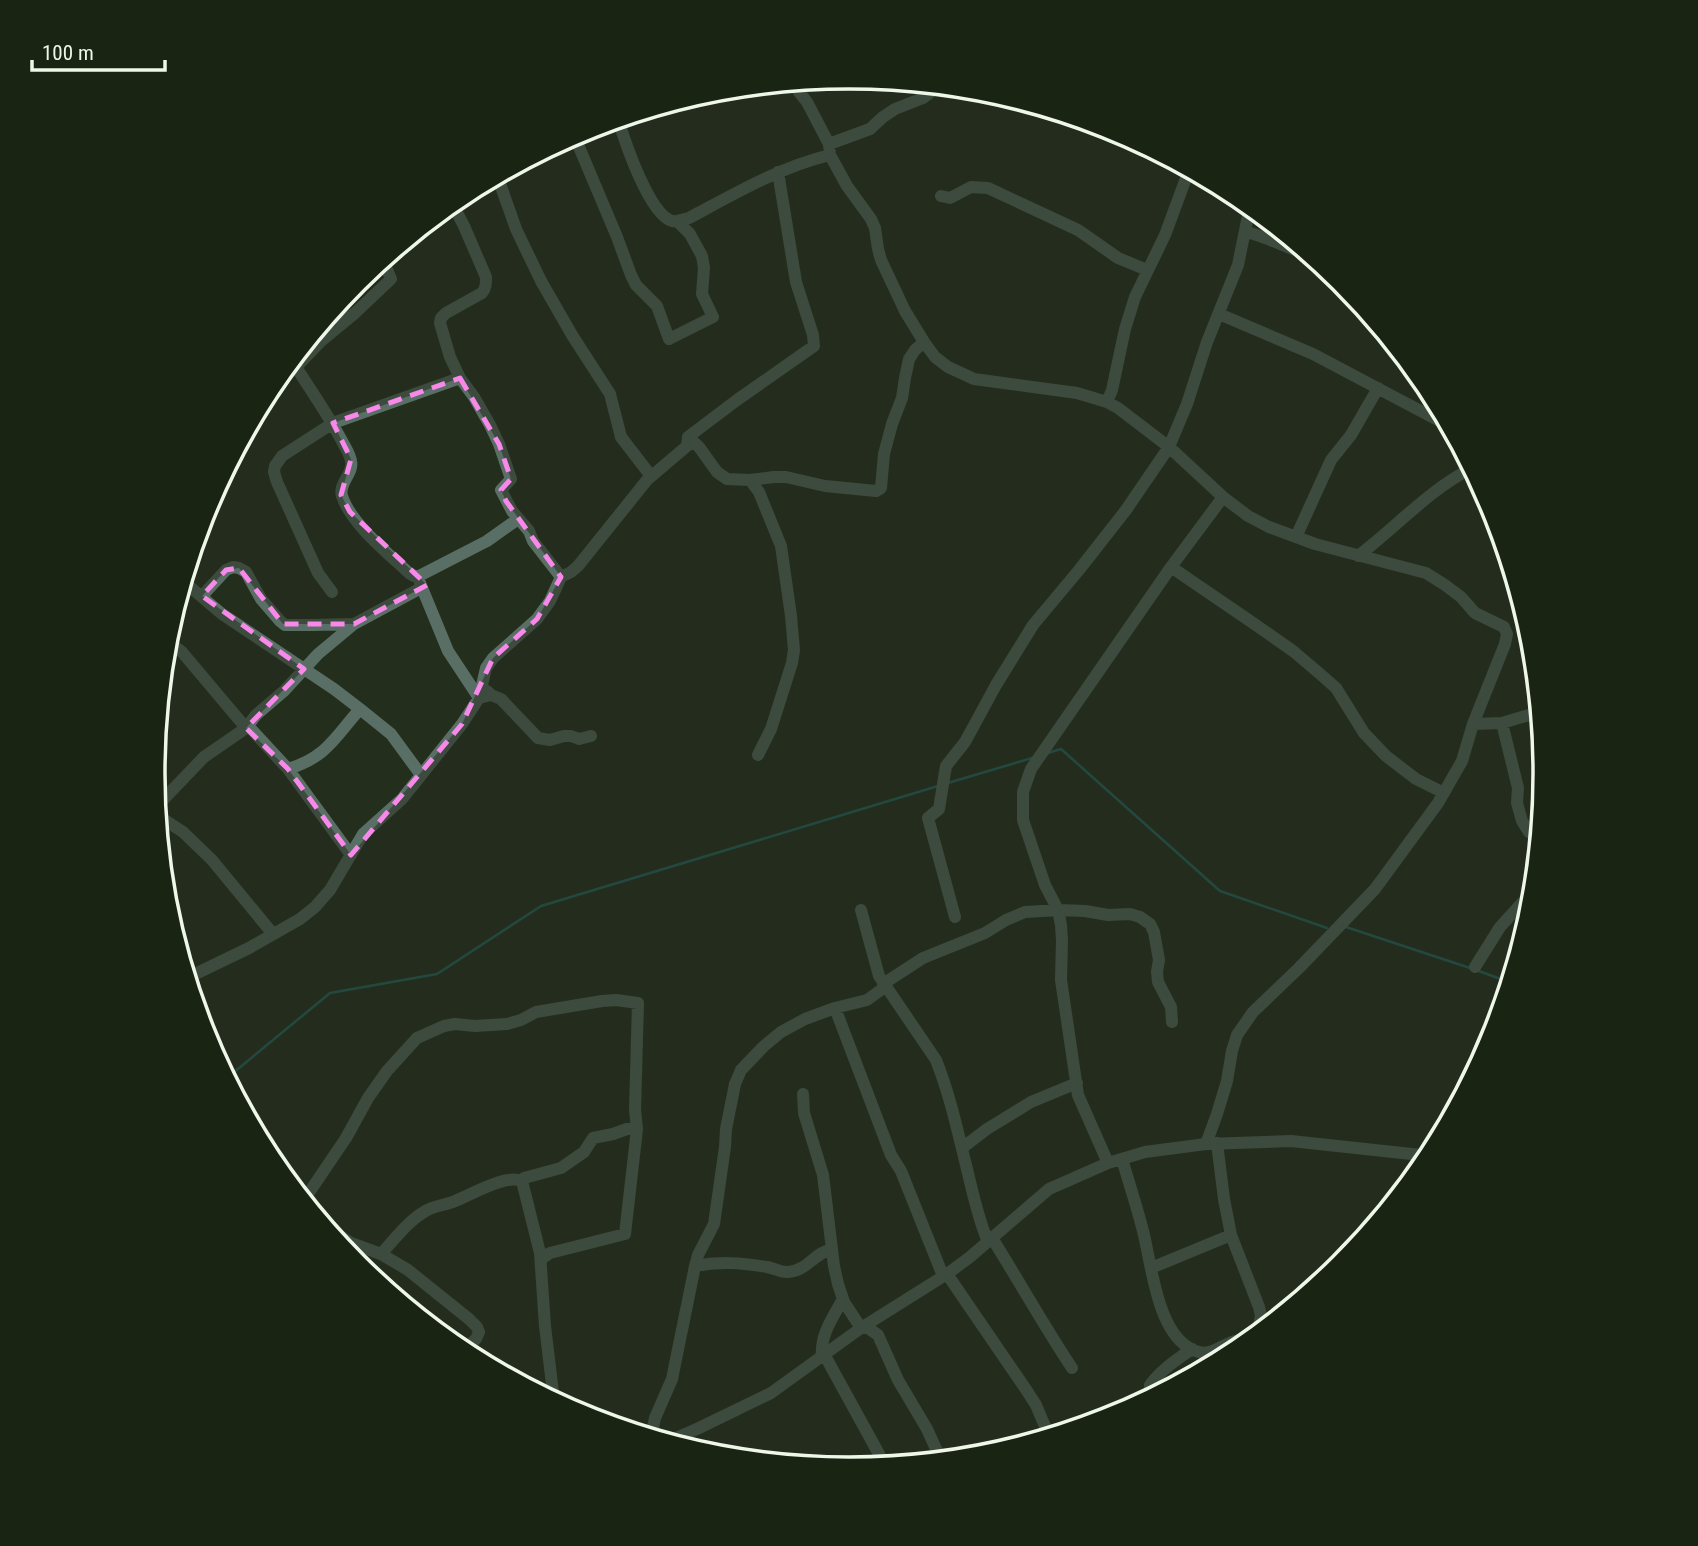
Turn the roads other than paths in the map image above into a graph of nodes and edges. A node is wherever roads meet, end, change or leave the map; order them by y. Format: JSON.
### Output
{"nodes":[{"id":1,"x":799,"y":91,"type":"edge"},
{"id":2,"x":928,"y":94,"type":"edge"},
{"id":3,"x":621,"y":129,"type":"edge"},
{"id":4,"x":578,"y":145,"type":"edge"},
{"id":5,"x":829,"y":149,"type":"junction"},
{"id":6,"x":778,"y":172,"type":"junction"},
{"id":7,"x":1186,"y":178,"type":"edge"},
{"id":8,"x":501,"y":185,"type":"edge"},
{"id":9,"x":941,"y":196,"type":"dead end"},
{"id":10,"x":457,"y":213,"type":"edge"},
{"id":11,"x":1247,"y":217,"type":"edge"},
{"id":12,"x":677,"y":221,"type":"junction"},
{"id":13,"x":1246,"y":232,"type":"junction"},
{"id":14,"x":1287,"y":248,"type":"edge"},
{"id":15,"x":387,"y":270,"type":"edge"},
{"id":16,"x":1147,"y":270,"type":"junction"},
{"id":17,"x":1219,"y":314,"type":"junction"},
{"id":18,"x":924,"y":342,"type":"junction"},
{"id":19,"x":312,"y":351,"type":"edge"},
{"id":20,"x":297,"y":370,"type":"edge"},
{"id":21,"x":460,"y":378,"type":"junction"},
{"id":22,"x":1378,"y":388,"type":"junction"},
{"id":23,"x":1107,"y":402,"type":"junction"},
{"id":24,"x":1433,"y":417,"type":"edge"},
{"id":25,"x":332,"y":424,"type":"junction"},
{"id":26,"x":688,"y":437,"type":"junction"},
{"id":27,"x":1169,"y":447,"type":"junction"},
{"id":28,"x":1463,"y":474,"type":"edge"},
{"id":29,"x":651,"y":476,"type":"junction"},
{"id":30,"x":750,"y":480,"type":"junction"},
{"id":31,"x":1223,"y":498,"type":"junction"},
{"id":32,"x":518,"y":519,"type":"junction"},
{"id":33,"x":1296,"y":537,"type":"junction"},
{"id":34,"x":1358,"y":556,"type":"junction"},
{"id":35,"x":1171,"y":567,"type":"junction"},
{"id":36,"x":561,"y":577,"type":"junction"},
{"id":37,"x":420,"y":582,"type":"junction"},
{"id":38,"x":192,"y":588,"type":"edge"},
{"id":39,"x":332,"y":592,"type":"dead end"},
{"id":40,"x":202,"y":596,"type":"junction"},
{"id":41,"x":354,"y":624,"type":"junction"},
{"id":42,"x":177,"y":648,"type":"edge"},
{"id":43,"x":304,"y":669,"type":"junction"},
{"id":44,"x":484,"y":693,"type":"junction"},
{"id":45,"x":360,"y":709,"type":"junction"},
{"id":46,"x":1530,"y":715,"type":"edge"},
{"id":47,"x":1502,"y":723,"type":"junction"},
{"id":48,"x":1473,"y":724,"type":"junction"},
{"id":49,"x":246,"y":728,"type":"junction"},
{"id":50,"x":591,"y":736,"type":"dead end"},
{"id":51,"x":758,"y":755,"type":"dead end"},
{"id":52,"x":288,"y":769,"type":"junction"},
{"id":53,"x":421,"y":775,"type":"junction"},
{"id":54,"x":1444,"y":793,"type":"junction"},
{"id":55,"x":166,"y":798,"type":"edge"},
{"id":56,"x":167,"y":817,"type":"edge"},
{"id":57,"x":1530,"y":832,"type":"edge"},
{"id":58,"x":351,"y":855,"type":"junction"},
{"id":59,"x":1520,"y":905,"type":"edge"},
{"id":60,"x":861,"y":910,"type":"dead end"},
{"id":61,"x":1058,"y":910,"type":"junction"},
{"id":62,"x":955,"y":918,"type":"dead end"},
{"id":63,"x":273,"y":934,"type":"junction"},
{"id":64,"x":1475,"y":967,"type":"dead end"},
{"id":65,"x":196,"y":974,"type":"edge"},
{"id":66,"x":884,"y":986,"type":"junction"},
{"id":67,"x":835,"y":1009,"type":"junction"},
{"id":68,"x":1172,"y":1022,"type":"dead end"},
{"id":69,"x":1077,"y":1083,"type":"junction"},
{"id":70,"x":803,"y":1094,"type":"dead end"},
{"id":71,"x":637,"y":1129,"type":"junction"},
{"id":72,"x":1211,"y":1144,"type":"junction"},
{"id":73,"x":962,"y":1148,"type":"junction"},
{"id":74,"x":1415,"y":1157,"type":"edge"},
{"id":75,"x":1122,"y":1159,"type":"junction"},
{"id":76,"x":1108,"y":1163,"type":"junction"},
{"id":77,"x":522,"y":1181,"type":"junction"},
{"id":78,"x":309,"y":1192,"type":"edge"},
{"id":79,"x":1231,"y":1235,"type":"junction"},
{"id":80,"x":990,"y":1240,"type":"junction"},
{"id":81,"x":355,"y":1244,"type":"edge"},
{"id":82,"x":831,"y":1250,"type":"junction"},
{"id":83,"x":381,"y":1254,"type":"junction"},
{"id":84,"x":541,"y":1259,"type":"junction"},
{"id":85,"x":695,"y":1266,"type":"junction"},
{"id":86,"x":1151,"y":1268,"type":"junction"},
{"id":87,"x":947,"y":1274,"type":"junction"},
{"id":88,"x":843,"y":1299,"type":"junction"},
{"id":89,"x":1261,"y":1318,"type":"edge"},
{"id":90,"x":861,"y":1328,"type":"junction"},
{"id":91,"x":471,"y":1343,"type":"edge"},
{"id":92,"x":1220,"y":1347,"type":"edge"},
{"id":93,"x":1192,"y":1349,"type":"junction"},
{"id":94,"x":823,"y":1355,"type":"junction"},
{"id":95,"x":1072,"y":1368,"type":"dead end"},
{"id":96,"x":1150,"y":1386,"type":"edge"},
{"id":97,"x":553,"y":1389,"type":"edge"},
{"id":98,"x":653,"y":1427,"type":"edge"},
{"id":99,"x":1045,"y":1427,"type":"edge"},
{"id":100,"x":683,"y":1436,"type":"edge"},
{"id":101,"x":937,"y":1451,"type":"edge"},
{"id":102,"x":880,"y":1456,"type":"edge"}],
"edges":[{"from":1,"to":5,"type":"street"},
{"from":2,"to":5,"type":"street"},
{"from":3,"to":12,"type":"street"},
{"from":4,"to":12,"type":"street"},
{"from":5,"to":6,"type":"street"},
{"from":5,"to":18,"type":"street"},
{"from":6,"to":12,"type":"street"},
{"from":6,"to":26,"type":"street"},
{"from":7,"to":16,"type":"street"},
{"from":8,"to":29,"type":"street"},
{"from":9,"to":16,"type":"street"},
{"from":10,"to":21,"type":"street"},
{"from":11,"to":13,"type":"street"},
{"from":13,"to":14,"type":"street"},
{"from":13,"to":17,"type":"street"},
{"from":15,"to":19,"type":"street"},
{"from":16,"to":23,"type":"street"},
{"from":17,"to":22,"type":"street"},
{"from":17,"to":27,"type":"street"},
{"from":18,"to":23,"type":"street"},
{"from":18,"to":30,"type":"street"},
{"from":20,"to":25,"type":"street"},
{"from":21,"to":25,"type":"street"},
{"from":21,"to":32,"type":"street"},
{"from":22,"to":24,"type":"street"},
{"from":22,"to":33,"type":"street"},
{"from":23,"to":27,"type":"street"},
{"from":25,"to":37,"type":"street"},
{"from":25,"to":39,"type":"street"},
{"from":26,"to":29,"type":"street"},
{"from":26,"to":30,"type":"street"},
{"from":27,"to":31,"type":"street"},
{"from":27,"to":62,"type":"street"},
{"from":28,"to":34,"type":"street"},
{"from":29,"to":36,"type":"street"},
{"from":30,"to":51,"type":"street"},
{"from":31,"to":33,"type":"street"},
{"from":31,"to":35,"type":"street"},
{"from":32,"to":36,"type":"street"},
{"from":32,"to":37,"type":"street"},
{"from":33,"to":34,"type":"street"},
{"from":34,"to":48,"type":"street"},
{"from":35,"to":54,"type":"street"},
{"from":35,"to":61,"type":"street"},
{"from":36,"to":44,"type":"street"},
{"from":37,"to":41,"type":"street"},
{"from":37,"to":44,"type":"street"},
{"from":38,"to":40,"type":"street"},
{"from":40,"to":41,"type":"street"},
{"from":40,"to":43,"type":"street"},
{"from":41,"to":43,"type":"street"},
{"from":42,"to":49,"type":"street"},
{"from":43,"to":45,"type":"street"},
{"from":43,"to":49,"type":"street"},
{"from":44,"to":50,"type":"street"},
{"from":44,"to":53,"type":"street"},
{"from":45,"to":52,"type":"street"},
{"from":45,"to":53,"type":"street"},
{"from":46,"to":47,"type":"street"},
{"from":47,"to":48,"type":"street"},
{"from":47,"to":57,"type":"street"},
{"from":48,"to":54,"type":"street"},
{"from":49,"to":52,"type":"street"},
{"from":49,"to":55,"type":"street"},
{"from":52,"to":58,"type":"street"},
{"from":53,"to":58,"type":"street"},
{"from":54,"to":72,"type":"street"},
{"from":56,"to":63,"type":"street"},
{"from":58,"to":63,"type":"street"},
{"from":59,"to":64,"type":"street"},
{"from":60,"to":66,"type":"street"},
{"from":61,"to":66,"type":"street"},
{"from":61,"to":68,"type":"street"},
{"from":61,"to":69,"type":"street"},
{"from":63,"to":65,"type":"street"},
{"from":66,"to":67,"type":"street"},
{"from":66,"to":73,"type":"street"},
{"from":67,"to":85,"type":"street"},
{"from":67,"to":87,"type":"street"},
{"from":69,"to":73,"type":"street"},
{"from":69,"to":76,"type":"street"},
{"from":70,"to":82,"type":"street"},
{"from":71,"to":77,"type":"street"},
{"from":71,"to":78,"type":"street"},
{"from":71,"to":84,"type":"street"},
{"from":72,"to":74,"type":"street"},
{"from":72,"to":75,"type":"street"},
{"from":72,"to":79,"type":"street"},
{"from":73,"to":80,"type":"street"},
{"from":75,"to":76,"type":"street"},
{"from":75,"to":86,"type":"street"},
{"from":76,"to":80,"type":"street"},
{"from":77,"to":83,"type":"street"},
{"from":77,"to":84,"type":"street"},
{"from":79,"to":86,"type":"street"},
{"from":79,"to":89,"type":"street"},
{"from":80,"to":87,"type":"street"},
{"from":80,"to":95,"type":"street"},
{"from":81,"to":83,"type":"street"},
{"from":82,"to":85,"type":"street"},
{"from":82,"to":88,"type":"street"},
{"from":83,"to":91,"type":"street"},
{"from":84,"to":97,"type":"street"},
{"from":85,"to":98,"type":"street"},
{"from":86,"to":93,"type":"street"},
{"from":87,"to":90,"type":"street"},
{"from":87,"to":99,"type":"street"},
{"from":88,"to":90,"type":"street"},
{"from":88,"to":94,"type":"street"},
{"from":90,"to":94,"type":"street"},
{"from":90,"to":101,"type":"street"},
{"from":92,"to":93,"type":"street"},
{"from":93,"to":96,"type":"street"},
{"from":94,"to":100,"type":"street"},
{"from":94,"to":102,"type":"street"}]}
